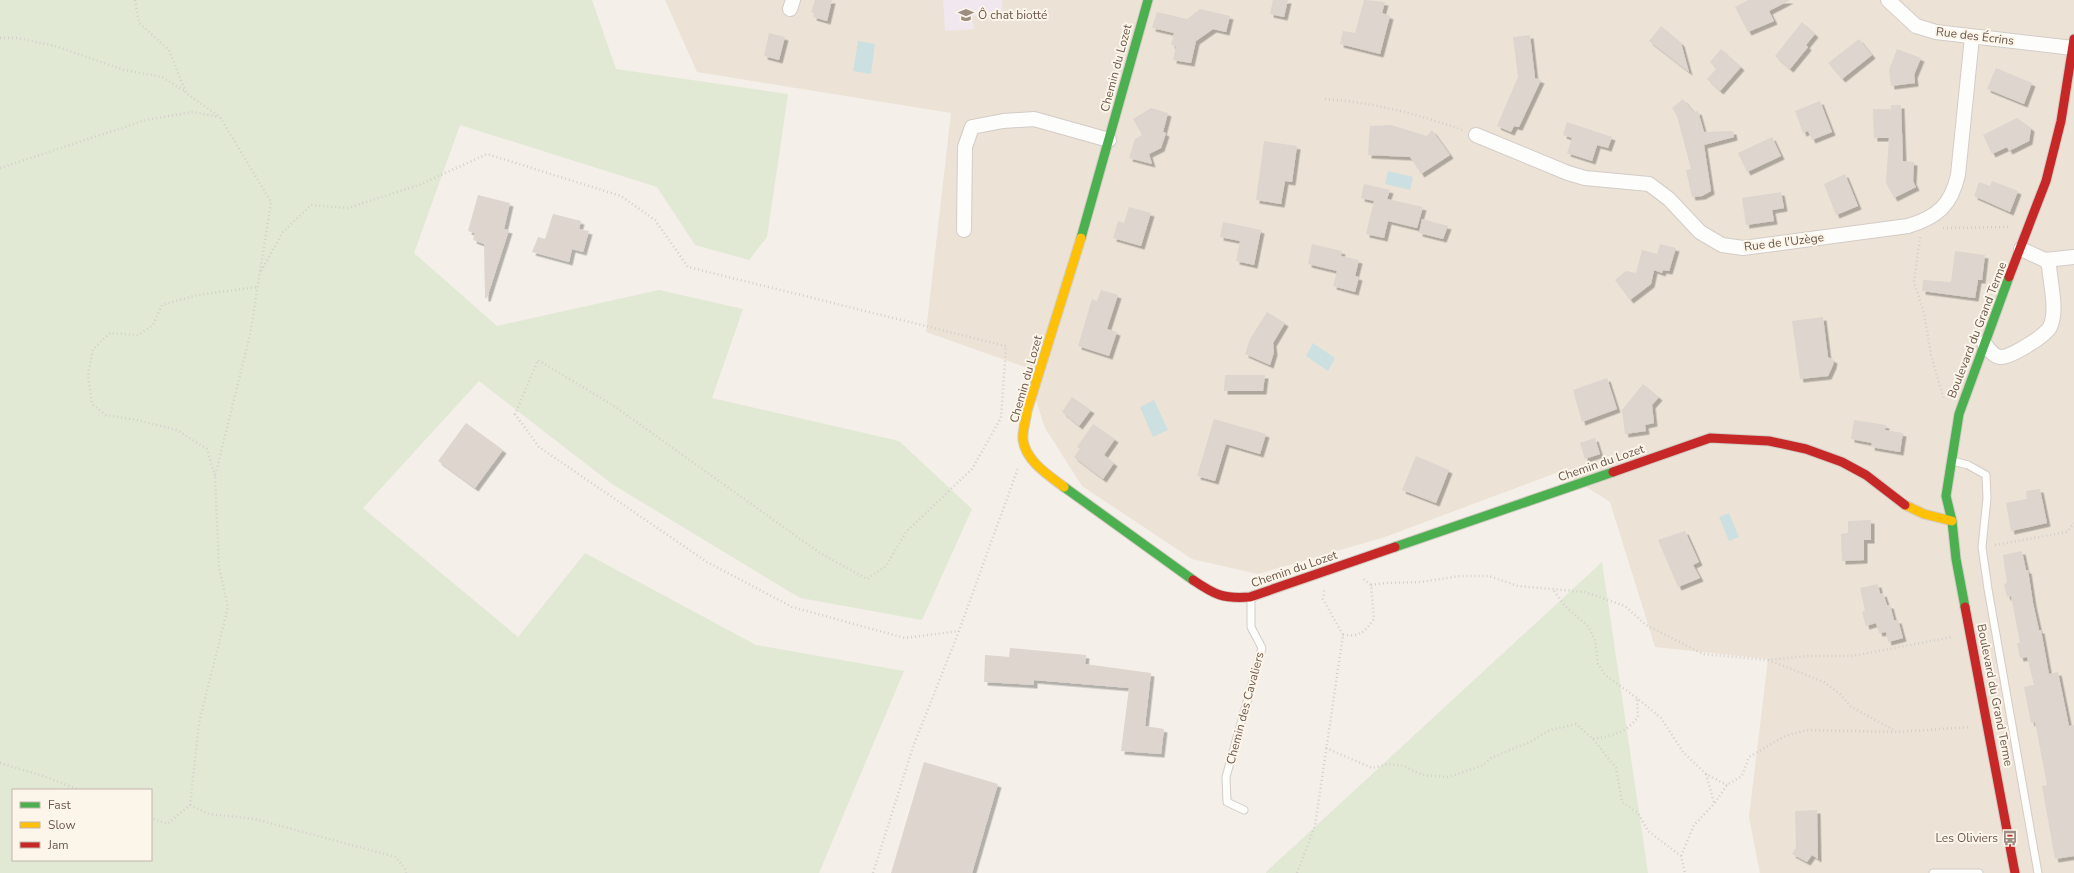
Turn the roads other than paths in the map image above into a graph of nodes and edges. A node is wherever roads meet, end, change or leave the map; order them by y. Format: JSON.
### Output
{"nodes":[{"id":1,"x":1148,"y":0,"type":"edge"},
{"id":2,"x":1888,"y":0,"type":"edge"},
{"id":3,"x":1972,"y":37,"type":"junction"},
{"id":4,"x":2073,"y":43,"type":"edge"},
{"id":5,"x":1476,"y":135,"type":"road end"},
{"id":6,"x":1109,"y":140,"type":"junction"},
{"id":7,"x":2055,"y":153,"type":"junction"},
{"id":8,"x":2050,"y":197,"type":"dead end"},
{"id":9,"x":964,"y":230,"type":"dead end"},
{"id":10,"x":2033,"y":255,"type":"junction"},
{"id":11,"x":2074,"y":257,"type":"edge"},
{"id":12,"x":1991,"y":351,"type":"junction"},
{"id":13,"x":1966,"y":432,"type":"dead end"},
{"id":14,"x":1950,"y":461,"type":"junction"},
{"id":15,"x":1961,"y":467,"type":"junction"},
{"id":16,"x":1957,"y":507,"type":"dead end"},
{"id":17,"x":1952,"y":521,"type":"junction"},
{"id":18,"x":1250,"y":597,"type":"junction"},
{"id":19,"x":1244,"y":810,"type":"dead end"},
{"id":20,"x":1932,"y":873,"type":"edge"},
{"id":21,"x":1979,"y":873,"type":"edge"},
{"id":22,"x":2015,"y":873,"type":"edge"},
{"id":23,"x":2038,"y":873,"type":"edge"}],
"edges":[{"from":1,"to":6,"type":"street","name":"Chemin du Lozet"},
{"from":2,"to":3,"type":"street","name":"Rue des Écrins"},
{"from":3,"to":4,"type":"street","name":"Rue des Écrins"},
{"from":3,"to":5,"type":"street","name":"Rue de l'Uzège"},
{"from":4,"to":7,"type":"street","name":"Boulevard du Grand Terme"},
{"from":6,"to":9,"type":"street"},
{"from":6,"to":18,"type":"street","name":"Chemin du Lozet"},
{"from":7,"to":8,"type":"street","name":"Boulevard du Grand Terme"},
{"from":7,"to":10,"type":"street","name":"Boulevard du Grand Terme"},
{"from":10,"to":11,"type":"street"},
{"from":10,"to":12,"type":"street","name":"Boulevard du Grand Terme"},
{"from":10,"to":12,"type":"street"},
{"from":12,"to":14,"type":"street","name":"Boulevard du Grand Terme"},
{"from":13,"to":15,"type":"street"},
{"from":14,"to":15,"type":"lane"},
{"from":14,"to":17,"type":"street","name":"Boulevard du Grand Terme"},
{"from":15,"to":23,"type":"lane"},
{"from":16,"to":17,"type":"street","name":"Boulevard du Grand Terme"},
{"from":17,"to":18,"type":"street","name":"Chemin du Lozet"},
{"from":17,"to":22,"type":"street","name":"Boulevard du Grand Terme"},
{"from":18,"to":19,"type":"lane","name":"Chemin des Cavaliers"},
{"from":20,"to":21,"type":"lane"}]}
